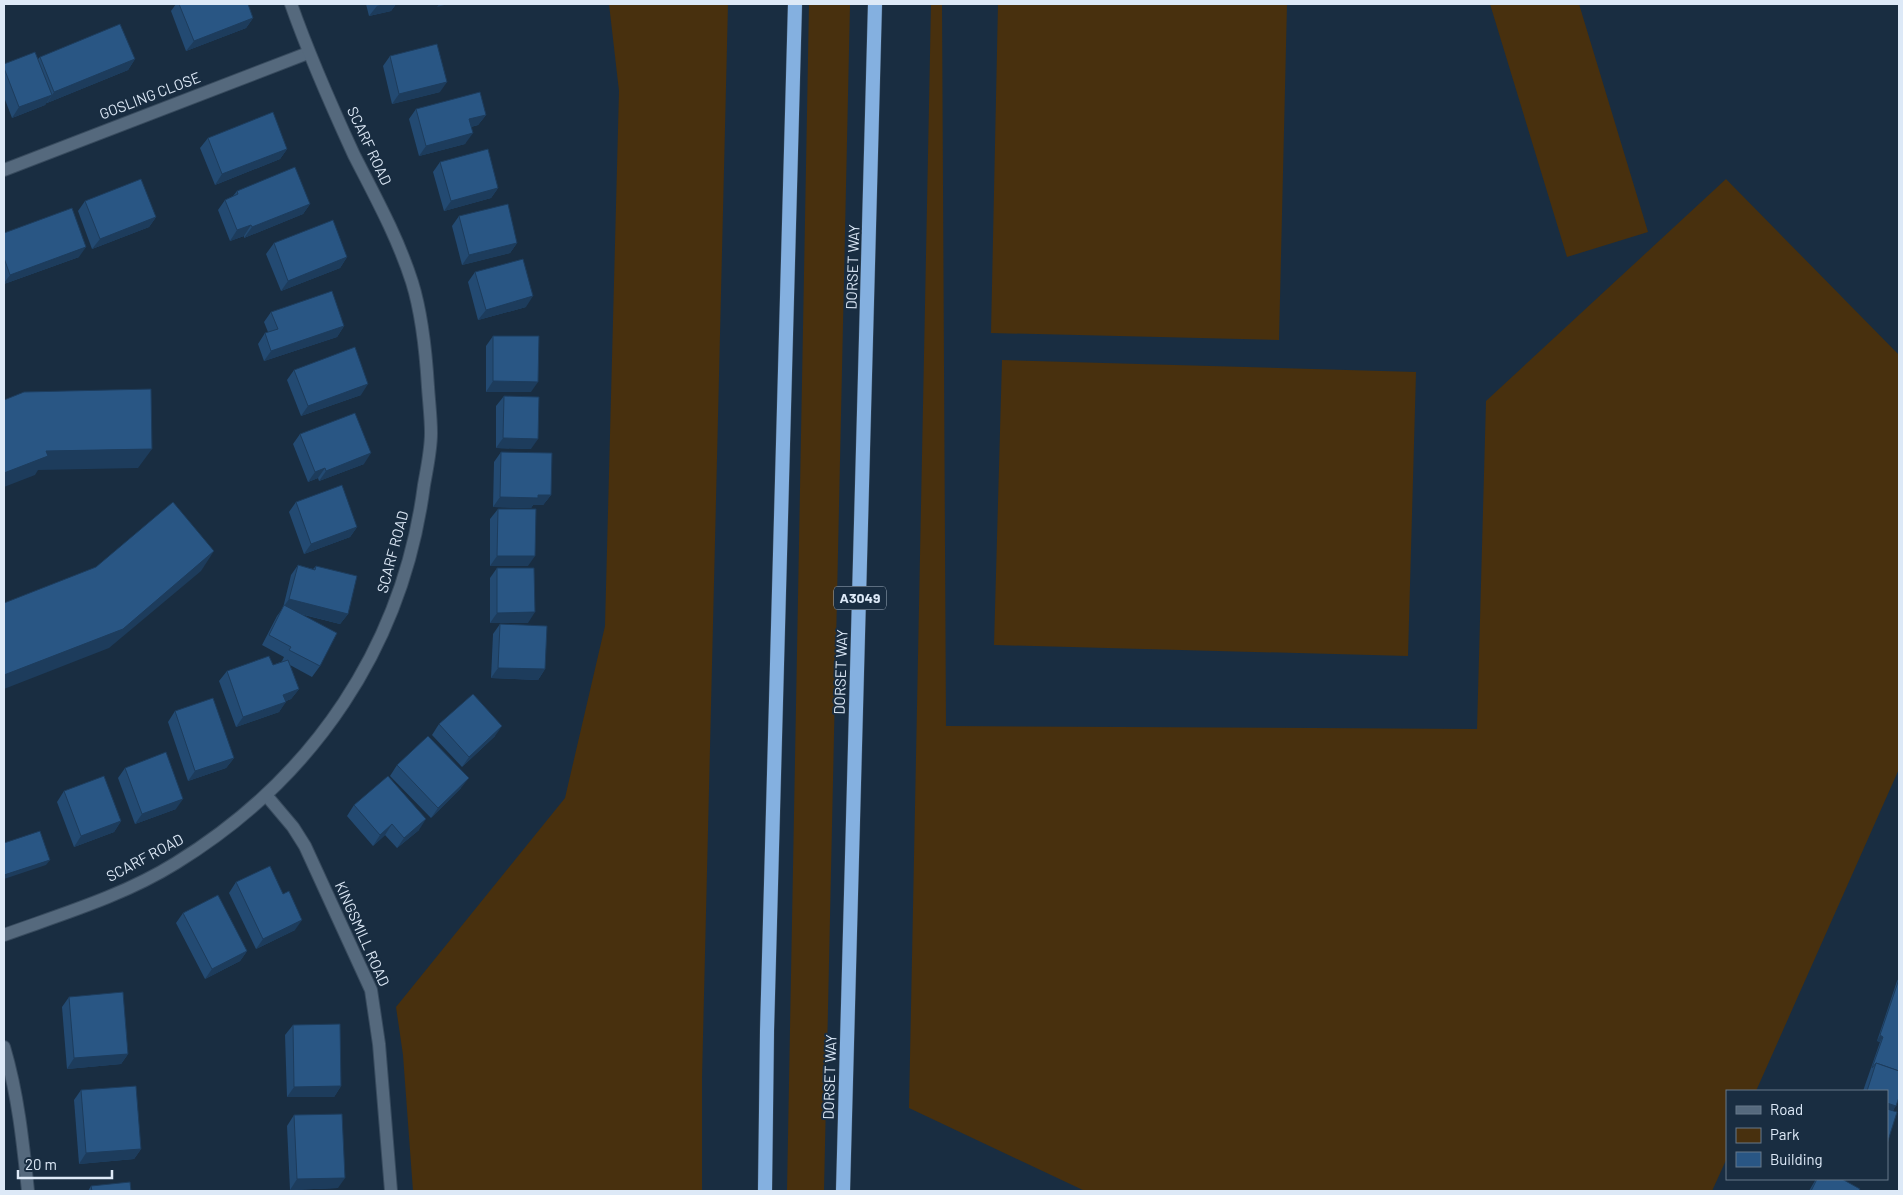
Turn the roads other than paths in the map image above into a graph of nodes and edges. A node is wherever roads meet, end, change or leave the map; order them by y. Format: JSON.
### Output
{"nodes":[{"id":1,"x":291,"y":4,"type":"edge"},
{"id":2,"x":795,"y":4,"type":"edge"},
{"id":3,"x":875,"y":4,"type":"edge"},
{"id":4,"x":308,"y":53,"type":"junction"},
{"id":5,"x":4,"y":170,"type":"edge"},
{"id":6,"x":266,"y":796,"type":"junction"},
{"id":7,"x":4,"y":936,"type":"edge"},
{"id":8,"x":4,"y":1047,"type":"edge"},
{"id":9,"x":28,"y":1191,"type":"edge"},
{"id":10,"x":391,"y":1191,"type":"edge"},
{"id":11,"x":765,"y":1191,"type":"edge"},
{"id":12,"x":843,"y":1191,"type":"edge"}],
"edges":[{"from":1,"to":4,"type":"street","name":"SCARF ROAD"},
{"from":2,"to":11,"type":"highway"},
{"from":3,"to":12,"type":"highway","name":"DORSET WAY","number":"A3049"},
{"from":4,"to":5,"type":"street","name":"GOSLING CLOSE"},
{"from":4,"to":6,"type":"street","name":"SCARF ROAD"},
{"from":6,"to":7,"type":"street","name":"SCARF ROAD"},
{"from":6,"to":10,"type":"street","name":"KINGSMILL ROAD"},
{"from":8,"to":9,"type":"street"}]}
